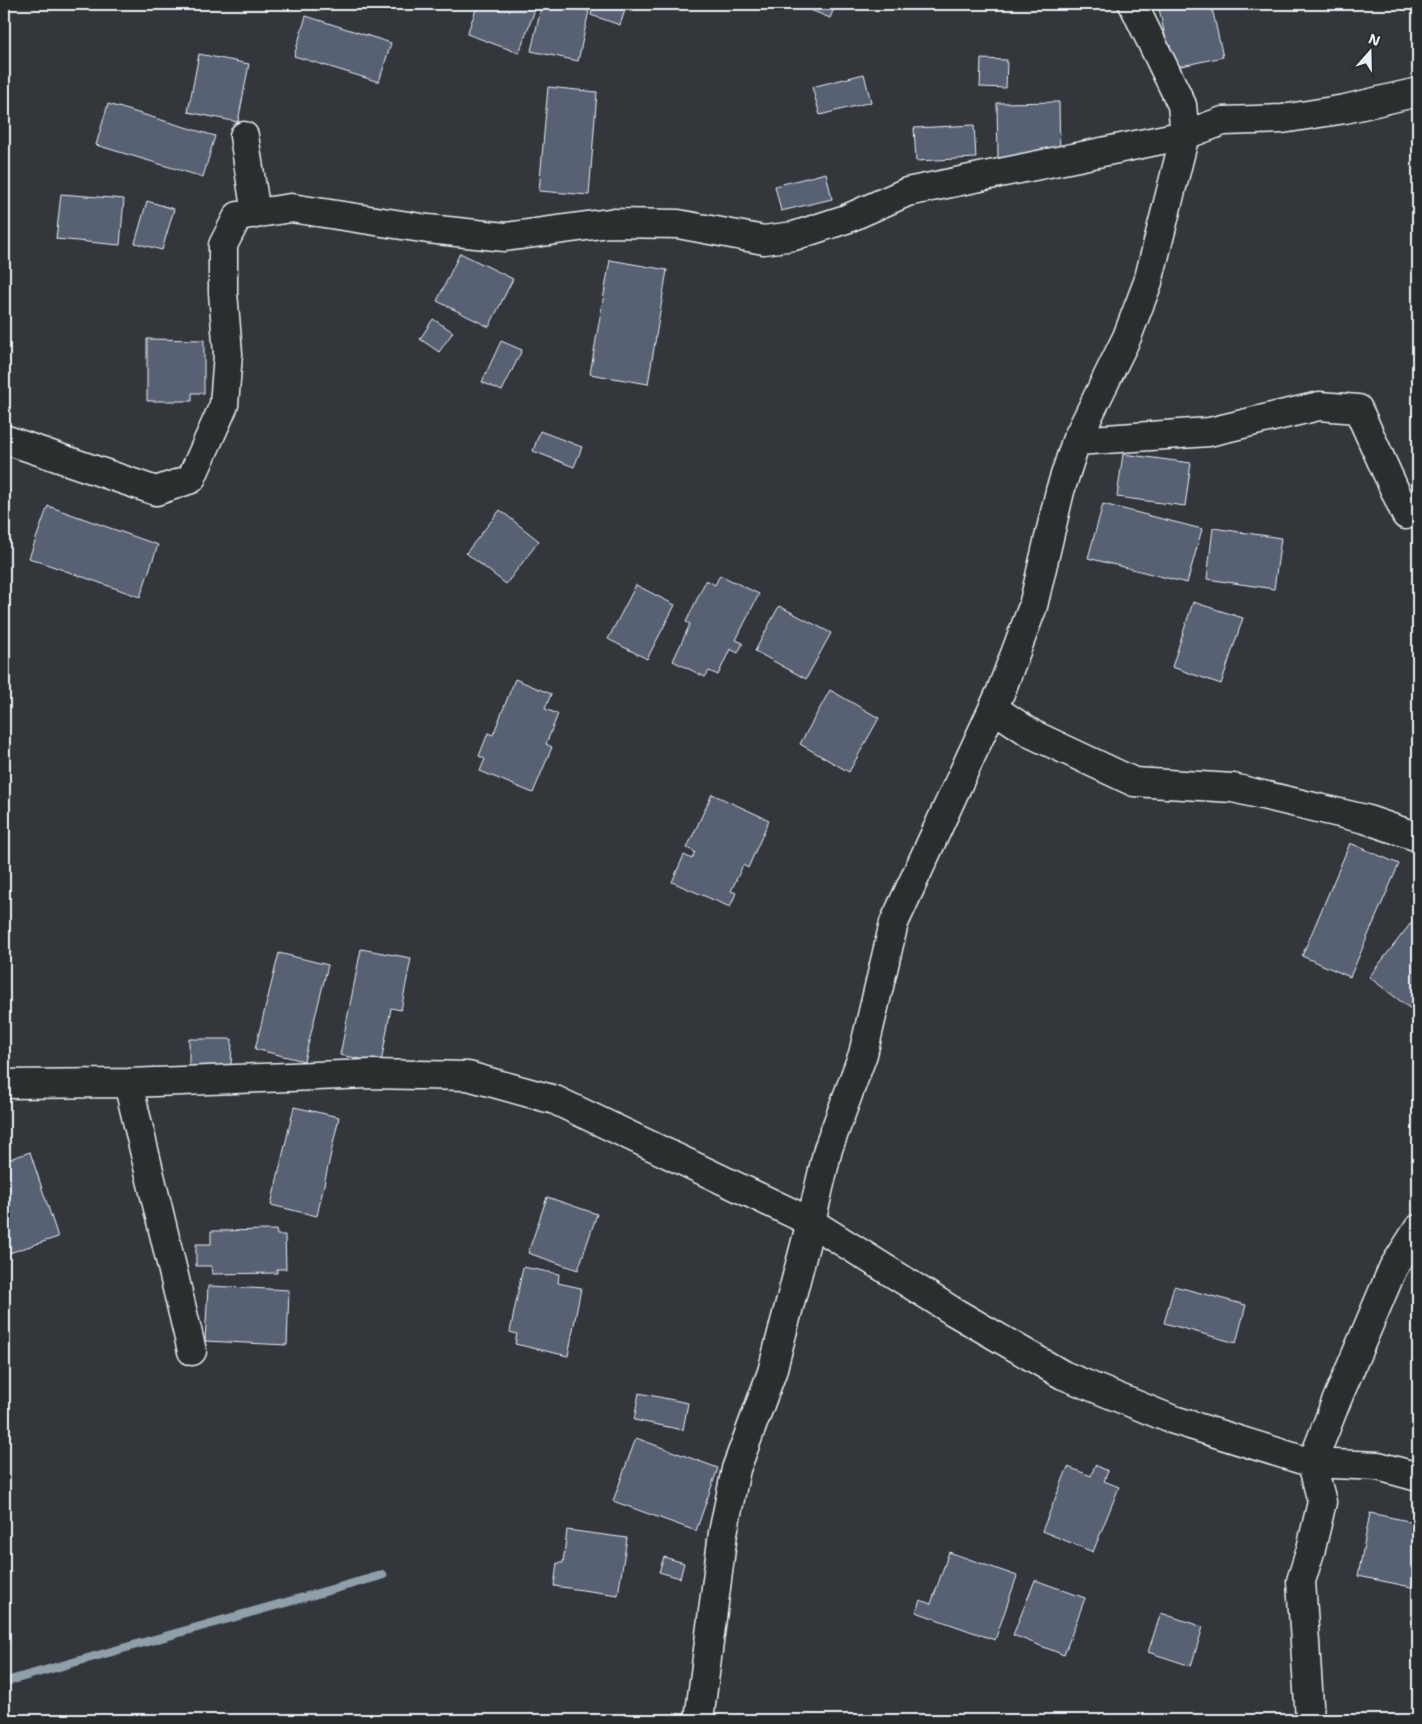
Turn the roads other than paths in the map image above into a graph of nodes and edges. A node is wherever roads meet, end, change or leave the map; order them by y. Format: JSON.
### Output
{"nodes":[{"id":1,"x":1133,"y":4,"type":"edge"},
{"id":2,"x":1418,"y":92,"type":"edge"},
{"id":3,"x":1185,"y":135,"type":"junction"},
{"id":4,"x":244,"y":136,"type":"dead end"},
{"id":5,"x":256,"y":214,"type":"junction"},
{"id":6,"x":4,"y":438,"type":"edge"},
{"id":7,"x":1076,"y":441,"type":"junction"},
{"id":8,"x":1406,"y":515,"type":"dead end"},
{"id":9,"x":992,"y":708,"type":"junction"},
{"id":10,"x":1418,"y":837,"type":"edge"},
{"id":11,"x":4,"y":1084,"type":"edge"},
{"id":12,"x":128,"y":1084,"type":"junction"},
{"id":13,"x":811,"y":1222,"type":"junction"},
{"id":14,"x":1418,"y":1229,"type":"edge"},
{"id":15,"x":192,"y":1351,"type":"dead end"},
{"id":16,"x":1312,"y":1463,"type":"junction"},
{"id":17,"x":1418,"y":1477,"type":"edge"},
{"id":18,"x":699,"y":1720,"type":"edge"},
{"id":19,"x":1310,"y":1720,"type":"edge"}],
"edges":[{"from":1,"to":3,"type":"street"},
{"from":2,"to":3,"type":"street"},
{"from":3,"to":5,"type":"street"},
{"from":3,"to":7,"type":"street"},
{"from":4,"to":5,"type":"street"},
{"from":5,"to":6,"type":"street"},
{"from":7,"to":8,"type":"street"},
{"from":7,"to":9,"type":"street"},
{"from":9,"to":10,"type":"street"},
{"from":9,"to":13,"type":"street"},
{"from":11,"to":12,"type":"street"},
{"from":12,"to":13,"type":"street"},
{"from":12,"to":15,"type":"street"},
{"from":13,"to":16,"type":"street"},
{"from":13,"to":18,"type":"street"},
{"from":14,"to":16,"type":"street"},
{"from":16,"to":17,"type":"street"},
{"from":16,"to":19,"type":"street"}]}
